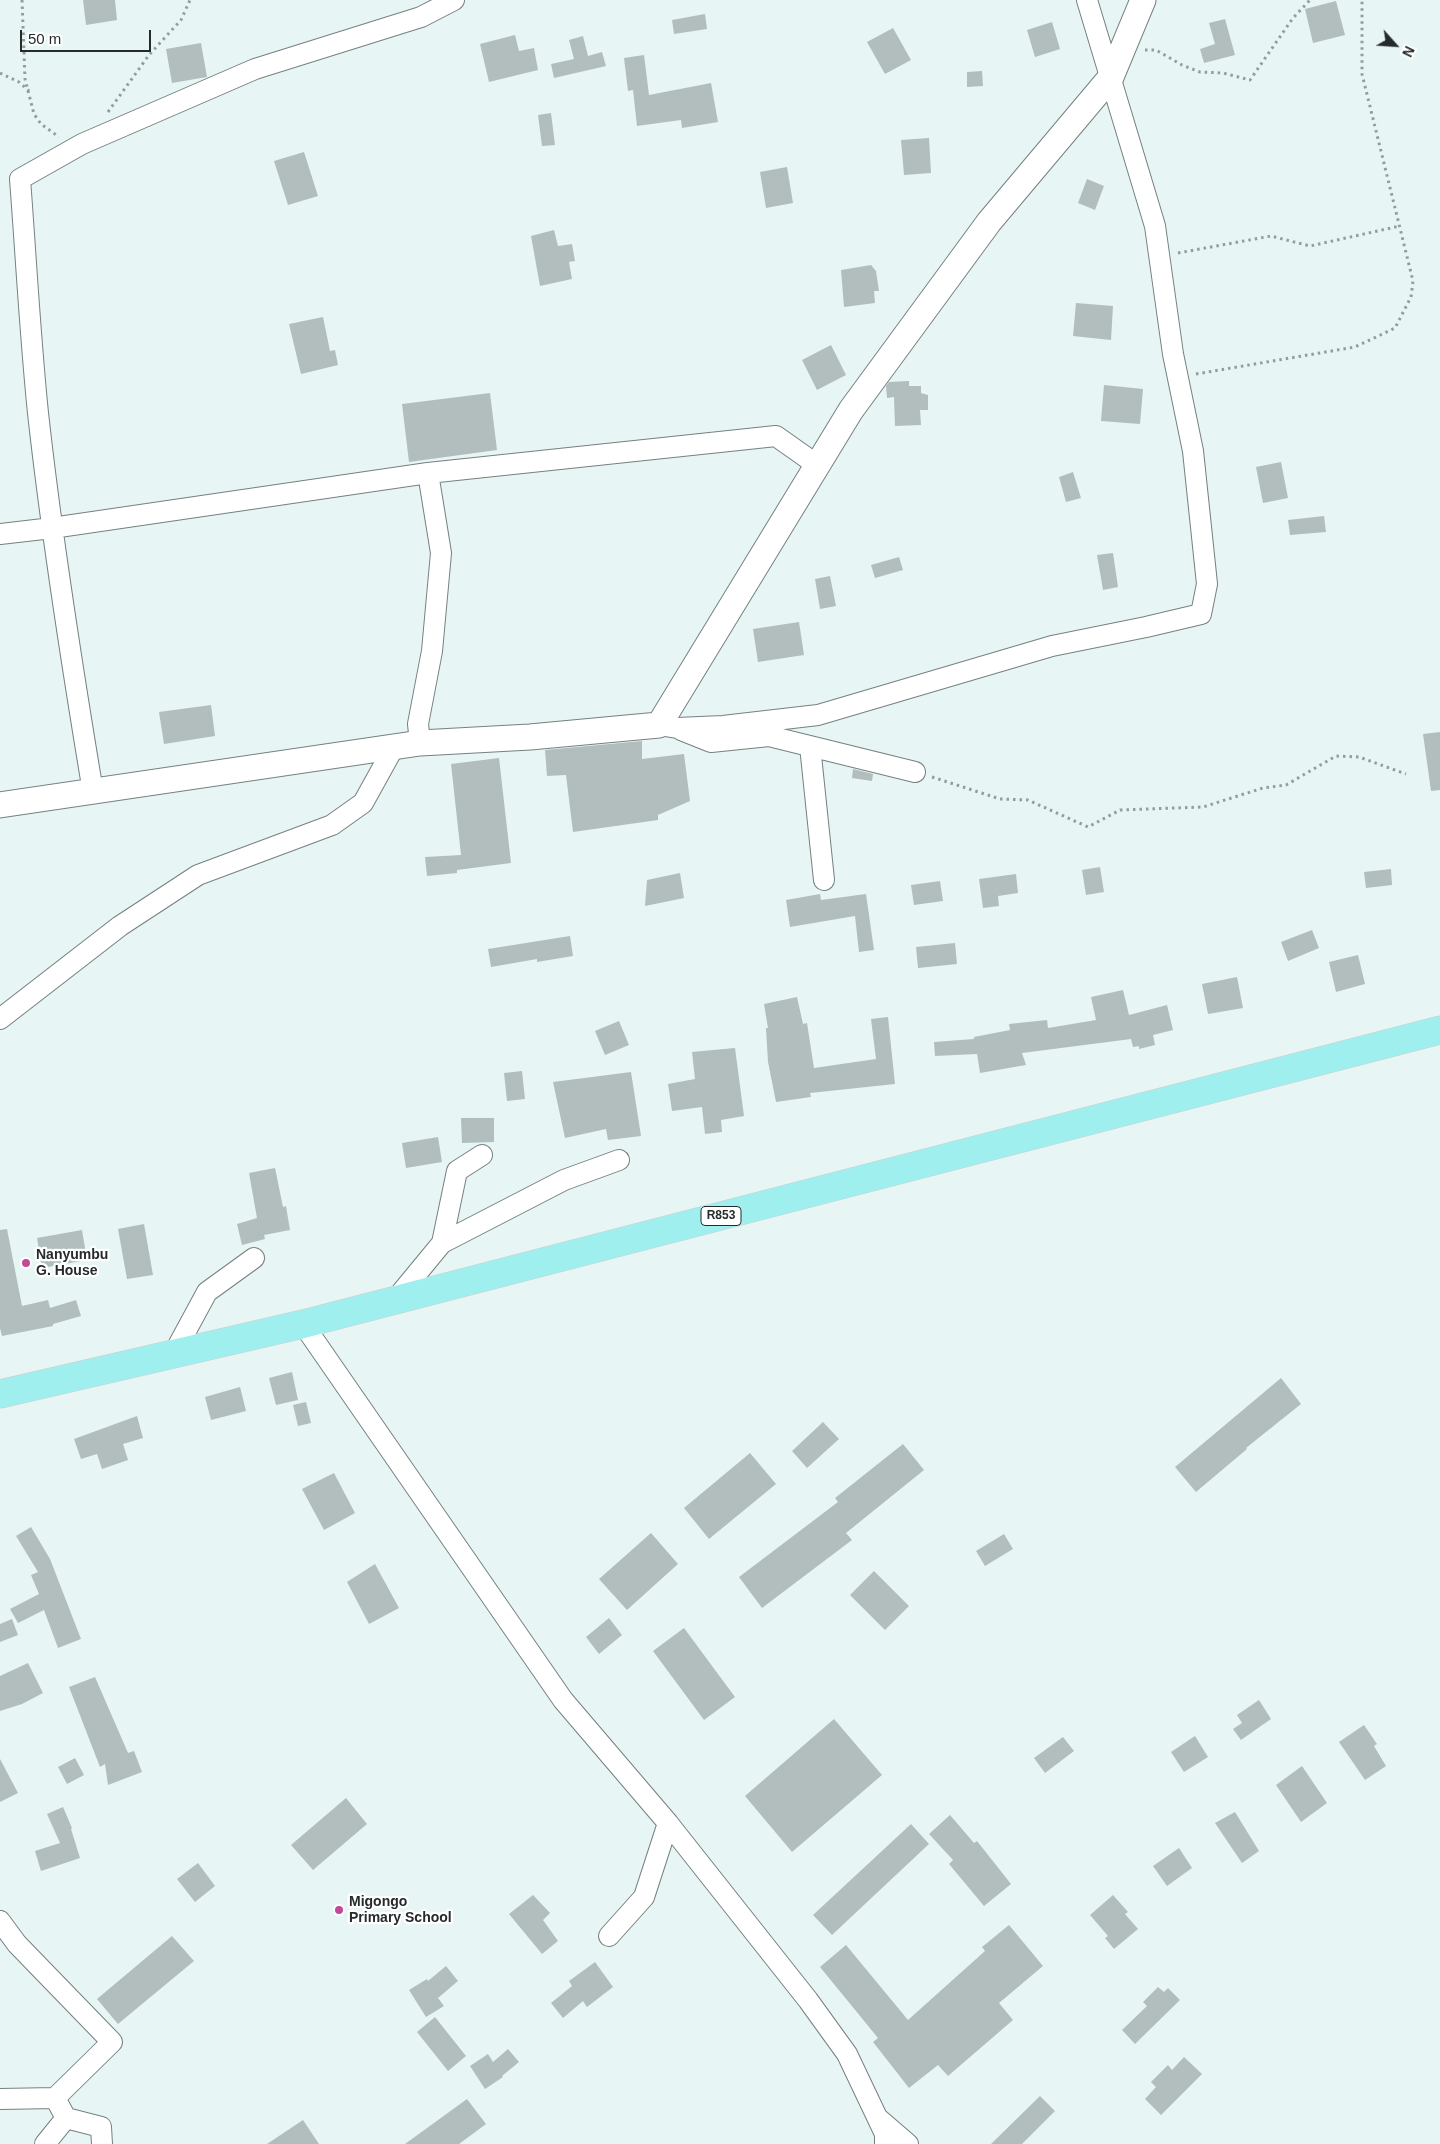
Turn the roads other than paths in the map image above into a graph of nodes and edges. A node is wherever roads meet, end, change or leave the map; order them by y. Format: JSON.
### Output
{"nodes":[{"id":1,"x":454,"y":0,"type":"edge"},
{"id":2,"x":1087,"y":0,"type":"edge"},
{"id":3,"x":1143,"y":0,"type":"edge"},
{"id":4,"x":1111,"y":77,"type":"junction"},
{"id":5,"x":818,"y":465,"type":"junction"},
{"id":6,"x":428,"y":473,"type":"junction"},
{"id":7,"x":52,"y":528,"type":"junction"},
{"id":8,"x":0,"y":534,"type":"edge"},
{"id":9,"x":668,"y":727,"type":"junction"},
{"id":10,"x":420,"y":743,"type":"junction"},
{"id":11,"x":810,"y":746,"type":"junction"},
{"id":12,"x":394,"y":747,"type":"junction"},
{"id":13,"x":915,"y":772,"type":"road end"},
{"id":14,"x":93,"y":792,"type":"junction"},
{"id":15,"x":0,"y":805,"type":"edge"},
{"id":16,"x":824,"y":880,"type":"dead end"},
{"id":17,"x":0,"y":1019,"type":"edge"},
{"id":18,"x":1440,"y":1030,"type":"edge"},
{"id":19,"x":482,"y":1155,"type":"dead end"},
{"id":20,"x":619,"y":1160,"type":"dead end"},
{"id":21,"x":442,"y":1243,"type":"junction"},
{"id":22,"x":254,"y":1258,"type":"dead end"},
{"id":23,"x":395,"y":1300,"type":"junction"},
{"id":24,"x":303,"y":1324,"type":"junction"},
{"id":25,"x":174,"y":1353,"type":"junction"},
{"id":26,"x":0,"y":1394,"type":"edge"},
{"id":27,"x":668,"y":1824,"type":"junction"},
{"id":28,"x":0,"y":1921,"type":"edge"},
{"id":29,"x":609,"y":1936,"type":"dead end"},
{"id":30,"x":55,"y":2098,"type":"junction"},
{"id":31,"x":0,"y":2099,"type":"edge"},
{"id":32,"x":876,"y":2117,"type":"junction"},
{"id":33,"x":66,"y":2118,"type":"junction"},
{"id":34,"x":45,"y":2144,"type":"edge"},
{"id":35,"x":102,"y":2144,"type":"edge"},
{"id":36,"x":885,"y":2144,"type":"edge"},
{"id":37,"x":908,"y":2144,"type":"edge"}],
"edges":[{"from":1,"to":7,"type":"street"},
{"from":2,"to":4,"type":"street"},
{"from":3,"to":4,"type":"street"},
{"from":4,"to":5,"type":"street"},
{"from":4,"to":9,"type":"street"},
{"from":5,"to":6,"type":"street"},
{"from":5,"to":9,"type":"street"},
{"from":6,"to":7,"type":"street"},
{"from":6,"to":10,"type":"street"},
{"from":7,"to":8,"type":"street"},
{"from":7,"to":14,"type":"street"},
{"from":9,"to":10,"type":"street"},
{"from":9,"to":11,"type":"street"},
{"from":10,"to":12,"type":"street"},
{"from":11,"to":13,"type":"street"},
{"from":11,"to":16,"type":"street"},
{"from":12,"to":14,"type":"street"},
{"from":12,"to":17,"type":"street"},
{"from":14,"to":15,"type":"street"},
{"from":18,"to":23,"type":"main road","number":"R853"},
{"from":19,"to":21,"type":"street"},
{"from":20,"to":21,"type":"street"},
{"from":21,"to":23,"type":"street"},
{"from":22,"to":25,"type":"street"},
{"from":23,"to":24,"type":"main road","number":"R853"},
{"from":24,"to":25,"type":"main road","number":"R853"},
{"from":24,"to":27,"type":"street"},
{"from":25,"to":26,"type":"main road","number":"R853"},
{"from":27,"to":29,"type":"street"},
{"from":27,"to":32,"type":"street"},
{"from":28,"to":30,"type":"street"},
{"from":30,"to":31,"type":"street"},
{"from":30,"to":33,"type":"street"},
{"from":32,"to":36,"type":"street"},
{"from":32,"to":37,"type":"street"},
{"from":33,"to":34,"type":"street"},
{"from":33,"to":35,"type":"street"}]}
